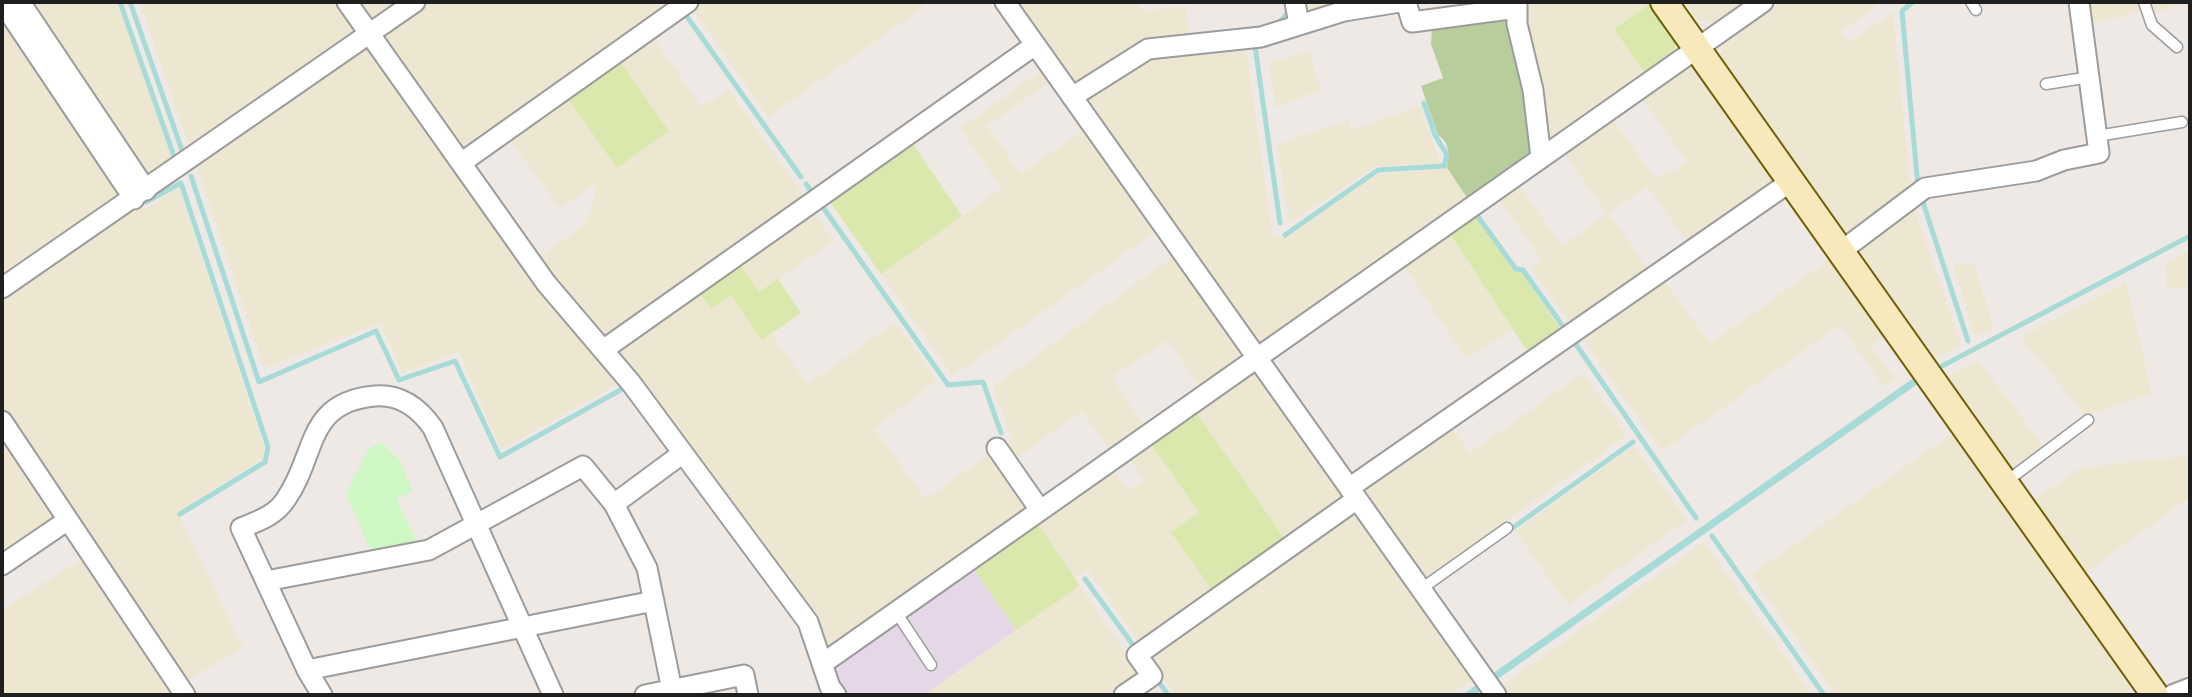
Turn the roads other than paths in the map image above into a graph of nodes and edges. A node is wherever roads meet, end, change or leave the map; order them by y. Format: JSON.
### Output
{"nodes":[{"id":1,"x":2,"y":2,"type":"edge"},
{"id":2,"x":20,"y":2,"type":"edge"},
{"id":3,"x":347,"y":2,"type":"edge"},
{"id":4,"x":415,"y":2,"type":"edge"},
{"id":5,"x":688,"y":2,"type":"edge"},
{"id":6,"x":1295,"y":2,"type":"edge"},
{"id":7,"x":1399,"y":2,"type":"edge"},
{"id":8,"x":1406,"y":2,"type":"edge"},
{"id":9,"x":1664,"y":2,"type":"edge"},
{"id":10,"x":1763,"y":2,"type":"edge"},
{"id":11,"x":2079,"y":2,"type":"edge"},
{"id":12,"x":2144,"y":2,"type":"edge"},
{"id":13,"x":1011,"y":4,"type":"edge"},
{"id":14,"x":1517,"y":5,"type":"edge"},
{"id":15,"x":1299,"y":25,"type":"junction"},
{"id":16,"x":369,"y":34,"type":"junction"},
{"id":17,"x":1035,"y":45,"type":"junction"},
{"id":18,"x":2177,"y":47,"type":"dead end"},
{"id":19,"x":1696,"y":49,"type":"junction"},
{"id":20,"x":2091,"y":77,"type":"junction"},
{"id":21,"x":2046,"y":84,"type":"dead end"},
{"id":22,"x":1072,"y":97,"type":"junction"},
{"id":23,"x":2182,"y":122,"type":"dead end"},
{"id":24,"x":2097,"y":136,"type":"junction"},
{"id":25,"x":1541,"y":158,"type":"junction"},
{"id":26,"x":461,"y":163,"type":"junction"},
{"id":27,"x":1790,"y":182,"type":"junction"},
{"id":28,"x":140,"y":195,"type":"junction"},
{"id":29,"x":1840,"y":252,"type":"junction"},
{"id":30,"x":2,"y":288,"type":"edge"},
{"id":31,"x":603,"y":350,"type":"junction"},
{"id":32,"x":1257,"y":358,"type":"junction"},
{"id":33,"x":2088,"y":420,"type":"dead end"},
{"id":34,"x":2,"y":421,"type":"edge"},
{"id":35,"x":997,"y":448,"type":"dead end"},
{"id":36,"x":682,"y":453,"type":"junction"},
{"id":37,"x":2004,"y":483,"type":"junction"},
{"id":38,"x":1353,"y":493,"type":"junction"},
{"id":39,"x":614,"y":504,"type":"junction"},
{"id":40,"x":1040,"y":510,"type":"junction"},
{"id":41,"x":68,"y":520,"type":"junction"},
{"id":42,"x":477,"y":524,"type":"junction"},
{"id":43,"x":1507,"y":528,"type":"dead end"},
{"id":44,"x":2,"y":565,"type":"edge"},
{"id":45,"x":266,"y":581,"type":"junction"},
{"id":46,"x":1421,"y":589,"type":"junction"},
{"id":47,"x":654,"y":601,"type":"junction"},
{"id":48,"x":896,"y":612,"type":"junction"},
{"id":49,"x":522,"y":627,"type":"junction"},
{"id":50,"x":822,"y":664,"type":"junction"},
{"id":51,"x":931,"y":665,"type":"dead end"},
{"id":52,"x":307,"y":670,"type":"junction"},
{"id":53,"x":1489,"y":687,"type":"edge"},
{"id":54,"x":2190,"y":688,"type":"edge"},
{"id":55,"x":672,"y":690,"type":"junction"},
{"id":56,"x":185,"y":695,"type":"edge"},
{"id":57,"x":322,"y":695,"type":"edge"},
{"id":58,"x":553,"y":695,"type":"edge"},
{"id":59,"x":645,"y":695,"type":"edge"},
{"id":60,"x":748,"y":695,"type":"edge"},
{"id":61,"x":836,"y":695,"type":"edge"},
{"id":62,"x":1124,"y":695,"type":"edge"},
{"id":63,"x":2155,"y":695,"type":"edge"},
{"id":64,"x":2172,"y":695,"type":"edge"}],
"edges":[{"from":1,"to":28,"type":"street"},
{"from":2,"to":28,"type":"street"},
{"from":3,"to":16,"type":"street"},
{"from":4,"to":16,"type":"street"},
{"from":5,"to":26,"type":"street"},
{"from":6,"to":15,"type":"street"},
{"from":7,"to":15,"type":"street"},
{"from":8,"to":14,"type":"street"},
{"from":9,"to":19,"type":"street"},
{"from":10,"to":19,"type":"street"},
{"from":11,"to":20,"type":"street"},
{"from":12,"to":18,"type":"lane"},
{"from":13,"to":17,"type":"street"},
{"from":14,"to":25,"type":"street"},
{"from":15,"to":22,"type":"street"},
{"from":16,"to":26,"type":"street"},
{"from":16,"to":28,"type":"street"},
{"from":17,"to":22,"type":"street"},
{"from":17,"to":31,"type":"street"},
{"from":19,"to":25,"type":"street"},
{"from":19,"to":27,"type":"street"},
{"from":20,"to":21,"type":"lane"},
{"from":20,"to":24,"type":"street"},
{"from":22,"to":32,"type":"street"},
{"from":23,"to":24,"type":"lane"},
{"from":24,"to":29,"type":"street"},
{"from":25,"to":32,"type":"street"},
{"from":26,"to":31,"type":"street"},
{"from":27,"to":29,"type":"street"},
{"from":27,"to":38,"type":"street"},
{"from":28,"to":30,"type":"street"},
{"from":29,"to":37,"type":"street"},
{"from":31,"to":36,"type":"street"},
{"from":32,"to":38,"type":"street"},
{"from":32,"to":40,"type":"street"},
{"from":33,"to":37,"type":"lane"},
{"from":34,"to":41,"type":"street"},
{"from":35,"to":40,"type":"street"},
{"from":36,"to":39,"type":"street"},
{"from":36,"to":50,"type":"street"},
{"from":37,"to":63,"type":"street"},
{"from":38,"to":46,"type":"street"},
{"from":38,"to":62,"type":"street"},
{"from":39,"to":42,"type":"street"},
{"from":39,"to":47,"type":"street"},
{"from":40,"to":48,"type":"street"},
{"from":41,"to":44,"type":"street"},
{"from":41,"to":56,"type":"street"},
{"from":42,"to":45,"type":"street"},
{"from":42,"to":45,"type":"street"},
{"from":42,"to":49,"type":"street"},
{"from":43,"to":46,"type":"lane"},
{"from":45,"to":52,"type":"street"},
{"from":46,"to":53,"type":"street"},
{"from":47,"to":49,"type":"street"},
{"from":47,"to":55,"type":"street"},
{"from":48,"to":50,"type":"street"},
{"from":48,"to":51,"type":"lane"},
{"from":49,"to":52,"type":"street"},
{"from":49,"to":58,"type":"street"},
{"from":50,"to":61,"type":"street"},
{"from":52,"to":57,"type":"street"},
{"from":54,"to":64,"type":"street"},
{"from":55,"to":59,"type":"street"},
{"from":55,"to":60,"type":"street"}]}
